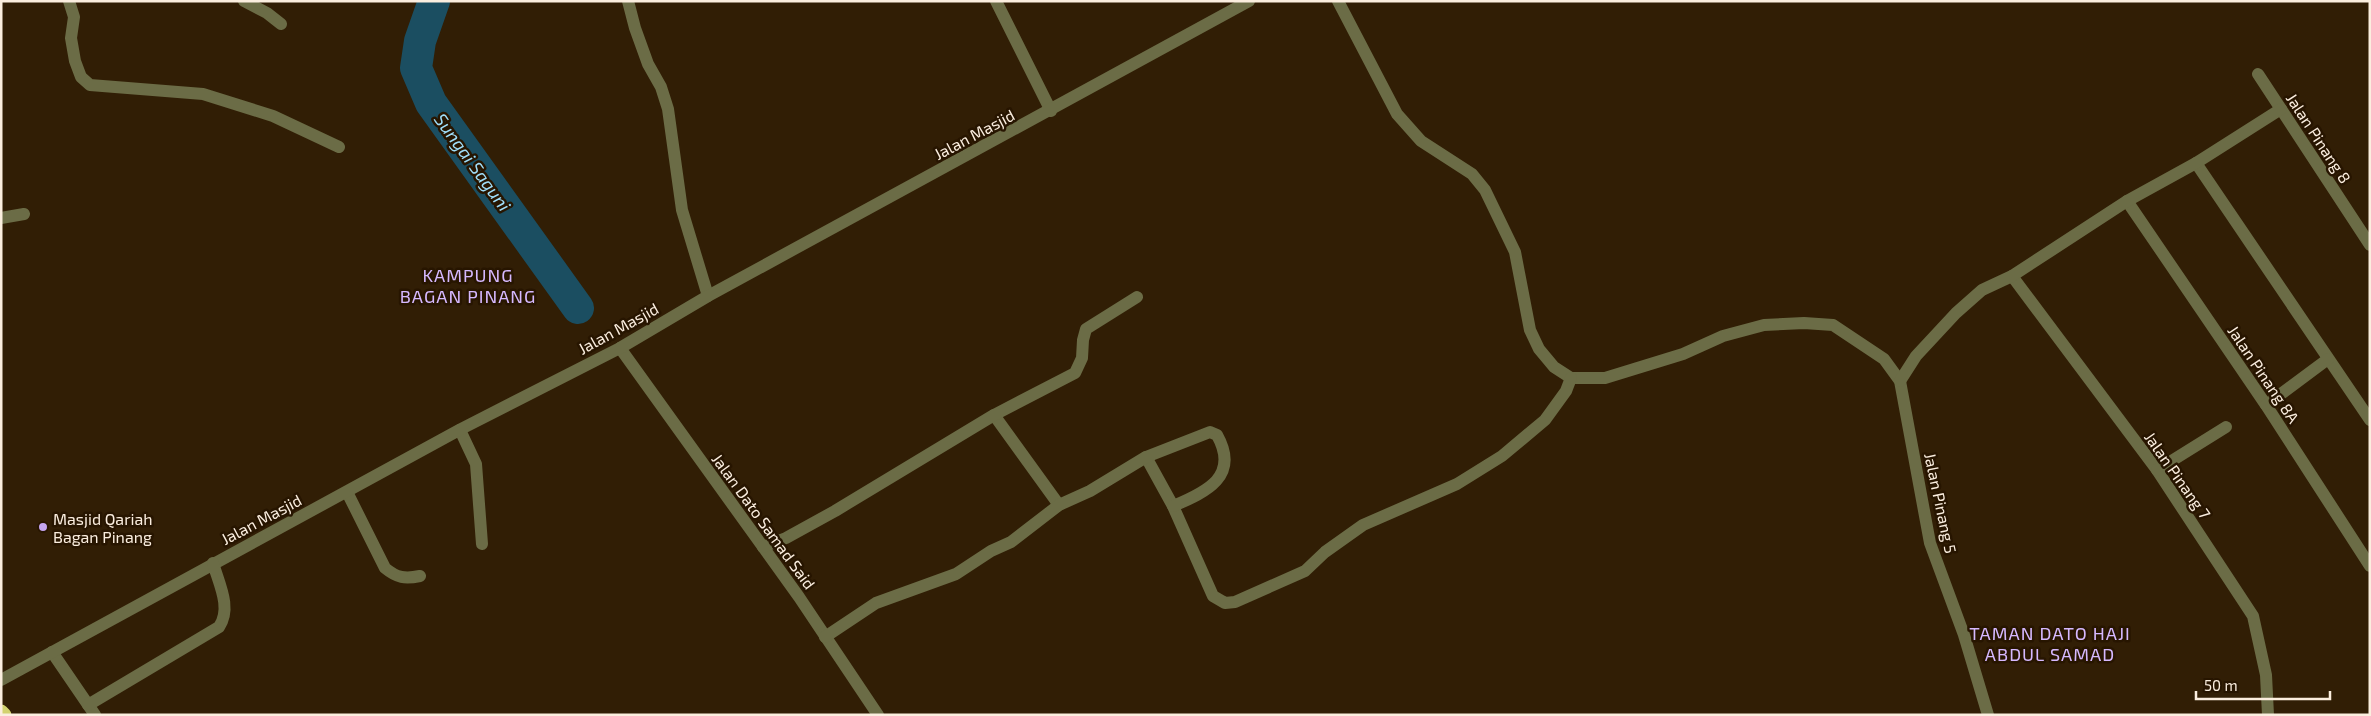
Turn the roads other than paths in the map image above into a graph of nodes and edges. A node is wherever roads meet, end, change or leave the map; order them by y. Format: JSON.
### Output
{"nodes":[{"id":1,"x":69,"y":1,"type":"edge"},
{"id":2,"x":244,"y":1,"type":"edge"},
{"id":3,"x":628,"y":1,"type":"edge"},
{"id":4,"x":996,"y":1,"type":"edge"},
{"id":5,"x":1249,"y":1,"type":"edge"},
{"id":6,"x":1338,"y":1,"type":"edge"},
{"id":7,"x":281,"y":24,"type":"dead end"},
{"id":8,"x":2258,"y":74,"type":"dead end"},
{"id":9,"x":2280,"y":109,"type":"junction"},
{"id":10,"x":1051,"y":110,"type":"junction"},
{"id":11,"x":339,"y":147,"type":"dead end"},
{"id":12,"x":2196,"y":164,"type":"junction"},
{"id":13,"x":2128,"y":201,"type":"junction"},
{"id":14,"x":24,"y":214,"type":"dead end"},
{"id":15,"x":1,"y":218,"type":"edge"},
{"id":16,"x":2370,"y":245,"type":"edge"},
{"id":17,"x":2012,"y":276,"type":"junction"},
{"id":18,"x":708,"y":296,"type":"junction"},
{"id":19,"x":1137,"y":297,"type":"dead end"},
{"id":20,"x":620,"y":348,"type":"junction"},
{"id":21,"x":2328,"y":359,"type":"junction"},
{"id":22,"x":1572,"y":378,"type":"junction"},
{"id":23,"x":1900,"y":381,"type":"junction"},
{"id":24,"x":2266,"y":405,"type":"junction"},
{"id":25,"x":994,"y":415,"type":"junction"},
{"id":26,"x":2370,"y":420,"type":"edge"},
{"id":27,"x":2226,"y":427,"type":"dead end"},
{"id":28,"x":460,"y":430,"type":"junction"},
{"id":29,"x":1146,"y":458,"type":"junction"},
{"id":30,"x":2157,"y":470,"type":"junction"},
{"id":31,"x":347,"y":492,"type":"junction"},
{"id":32,"x":1060,"y":504,"type":"junction"},
{"id":33,"x":1173,"y":506,"type":"junction"},
{"id":34,"x":482,"y":544,"type":"dead end"},
{"id":35,"x":763,"y":547,"type":"junction"},
{"id":36,"x":213,"y":563,"type":"junction"},
{"id":37,"x":2370,"y":566,"type":"edge"},
{"id":38,"x":420,"y":576,"type":"dead end"},
{"id":39,"x":825,"y":638,"type":"junction"},
{"id":40,"x":52,"y":652,"type":"junction"},
{"id":41,"x":1,"y":680,"type":"edge"},
{"id":42,"x":91,"y":710,"type":"edge"},
{"id":43,"x":1,"y":712,"type":"edge"},
{"id":44,"x":4,"y":715,"type":"edge"},
{"id":45,"x":878,"y":715,"type":"edge"},
{"id":46,"x":1988,"y":715,"type":"edge"},
{"id":47,"x":2268,"y":715,"type":"edge"}],
"edges":[{"from":1,"to":11,"type":"street"},
{"from":2,"to":7,"type":"street"},
{"from":3,"to":18,"type":"street"},
{"from":4,"to":10,"type":"street"},
{"from":5,"to":10,"type":"street","name":"Jalan Masjid"},
{"from":6,"to":22,"type":"street"},
{"from":8,"to":9,"type":"street","name":"Jalan Pinang 8"},
{"from":9,"to":12,"type":"street"},
{"from":9,"to":16,"type":"street","name":"Jalan Pinang 8"},
{"from":10,"to":18,"type":"street","name":"Jalan Masjid"},
{"from":12,"to":13,"type":"street"},
{"from":12,"to":21,"type":"street"},
{"from":13,"to":17,"type":"street"},
{"from":13,"to":24,"type":"street","name":"Jalan Pinang 8A"},
{"from":14,"to":15,"type":"street"},
{"from":17,"to":23,"type":"street"},
{"from":17,"to":30,"type":"street","name":"Jalan Pinang 7"},
{"from":18,"to":20,"type":"street","name":"Jalan Masjid"},
{"from":19,"to":25,"type":"street"},
{"from":20,"to":28,"type":"street","name":"Jalan Masjid"},
{"from":20,"to":35,"type":"street","name":"Jalan Dato Samad Said"},
{"from":21,"to":24,"type":"street"},
{"from":21,"to":26,"type":"street"},
{"from":22,"to":23,"type":"street"},
{"from":22,"to":33,"type":"street"},
{"from":23,"to":46,"type":"street","name":"Jalan Pinang 5"},
{"from":24,"to":37,"type":"street","name":"Jalan Pinang 8A"},
{"from":25,"to":32,"type":"street"},
{"from":25,"to":35,"type":"street"},
{"from":27,"to":30,"type":"street"},
{"from":28,"to":31,"type":"street","name":"Jalan Masjid"},
{"from":28,"to":34,"type":"street"},
{"from":29,"to":32,"type":"street"},
{"from":29,"to":33,"type":"street"},
{"from":29,"to":33,"type":"street"},
{"from":30,"to":47,"type":"street","name":"Jalan Pinang 7"},
{"from":31,"to":36,"type":"street","name":"Jalan Masjid"},
{"from":31,"to":38,"type":"street"},
{"from":32,"to":39,"type":"street"},
{"from":35,"to":39,"type":"street","name":"Jalan Dato Samad Said"},
{"from":36,"to":40,"type":"street","name":"Jalan Masjid"},
{"from":36,"to":42,"type":"street"},
{"from":39,"to":45,"type":"street","name":"Jalan Dato Samad Said"},
{"from":40,"to":41,"type":"street","name":"Jalan Masjid"},
{"from":40,"to":42,"type":"street"},
{"from":43,"to":44,"type":"highway"}]}
